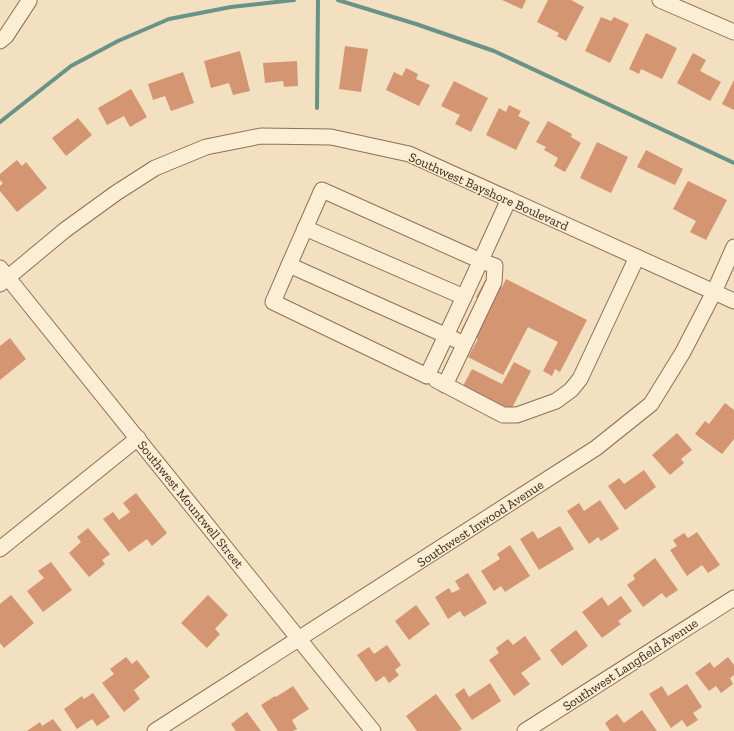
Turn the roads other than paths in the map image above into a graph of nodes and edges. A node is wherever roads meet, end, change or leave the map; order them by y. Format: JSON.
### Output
{"nodes":[{"id":1,"x":660,"y":0,"type":"edge"},
{"id":2,"x":29,"y":1,"type":"dead end"},
{"id":3,"x":734,"y":32,"type":"edge"},
{"id":4,"x":0,"y":41,"type":"edge"},
{"id":5,"x":509,"y":199,"type":"junction"},
{"id":6,"x":305,"y":228,"type":"junction"},
{"id":7,"x":734,"y":247,"type":"edge"},
{"id":8,"x":637,"y":257,"type":"junction"},
{"id":9,"x":481,"y":261,"type":"junction"},
{"id":10,"x":289,"y":265,"type":"junction"},
{"id":11,"x":3,"y":277,"type":"edge"},
{"id":12,"x":714,"y":292,"type":"junction"},
{"id":13,"x":464,"y":297,"type":"junction"},
{"id":14,"x":734,"y":301,"type":"edge"},
{"id":15,"x":446,"y":336,"type":"junction"},
{"id":16,"x":464,"y":344,"type":"junction"},
{"id":17,"x":428,"y":376,"type":"junction"},
{"id":18,"x":445,"y":385,"type":"junction"},
{"id":19,"x":138,"y":438,"type":"junction"},
{"id":20,"x":0,"y":549,"type":"edge"},
{"id":21,"x":734,"y":598,"type":"edge"},
{"id":22,"x":299,"y":639,"type":"junction"},
{"id":23,"x":155,"y":731,"type":"edge"},
{"id":24,"x":373,"y":731,"type":"edge"},
{"id":25,"x":525,"y":731,"type":"edge"}],
"edges":[{"from":1,"to":3,"type":"street"},
{"from":2,"to":4,"type":"street"},
{"from":5,"to":8,"type":"street","name":"Southwest Bayshore Boulevard"},
{"from":5,"to":9,"type":"street"},
{"from":5,"to":11,"type":"street","name":"Southwest Bayshore Boulevard"},
{"from":6,"to":9,"type":"street"},
{"from":6,"to":10,"type":"street"},
{"from":6,"to":13,"type":"street"},
{"from":7,"to":12,"type":"street","name":"Southwest Inwood Avenue"},
{"from":8,"to":12,"type":"street","name":"Southwest Bayshore Boulevard"},
{"from":8,"to":18,"type":"street"},
{"from":9,"to":13,"type":"street"},
{"from":9,"to":16,"type":"street"},
{"from":10,"to":15,"type":"street"},
{"from":10,"to":17,"type":"street"},
{"from":11,"to":19,"type":"street","name":"Southwest Mountwell Street"},
{"from":12,"to":14,"type":"street","name":"Southwest Bayshore Boulevard"},
{"from":12,"to":22,"type":"street","name":"Southwest Inwood Avenue"},
{"from":13,"to":15,"type":"street"},
{"from":15,"to":16,"type":"street"},
{"from":15,"to":17,"type":"street"},
{"from":16,"to":18,"type":"street"},
{"from":17,"to":18,"type":"street"},
{"from":19,"to":20,"type":"street"},
{"from":19,"to":22,"type":"street","name":"Southwest Mountwell Street"},
{"from":21,"to":25,"type":"street","name":"Southwest Langfield Avenue"},
{"from":22,"to":23,"type":"street","name":"Southwest Inwood Avenue"},
{"from":22,"to":24,"type":"street","name":"Southwest Mountwell Street"}]}
